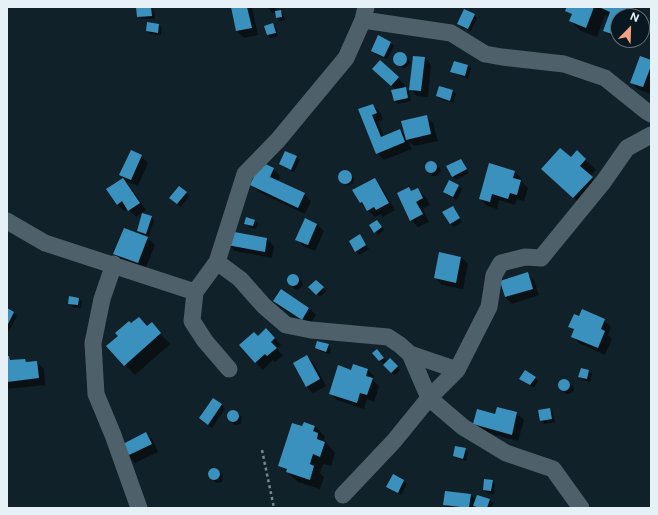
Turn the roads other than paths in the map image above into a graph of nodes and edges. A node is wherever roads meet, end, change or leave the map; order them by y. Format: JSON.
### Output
{"nodes":[{"id":1,"x":364,"y":13,"type":"edge"},
{"id":2,"x":651,"y":114,"type":"edge"},
{"id":3,"x":651,"y":135,"type":"edge"},
{"id":4,"x":7,"y":221,"type":"edge"},
{"id":5,"x":217,"y":262,"type":"junction"},
{"id":6,"x":114,"y":264,"type":"junction"},
{"id":7,"x":195,"y":292,"type":"junction"},
{"id":8,"x":410,"y":354,"type":"junction"},
{"id":9,"x":229,"y":369,"type":"dead end"},
{"id":10,"x":456,"y":370,"type":"junction"},
{"id":11,"x":429,"y":398,"type":"junction"},
{"id":12,"x":343,"y":495,"type":"dead end"},
{"id":13,"x":139,"y":508,"type":"edge"},
{"id":14,"x":581,"y":508,"type":"edge"}],
"edges":[{"from":1,"to":2,"type":"street"},
{"from":1,"to":5,"type":"street"},
{"from":3,"to":10,"type":"street"},
{"from":4,"to":6,"type":"street"},
{"from":5,"to":7,"type":"street"},
{"from":5,"to":8,"type":"street"},
{"from":6,"to":7,"type":"street"},
{"from":6,"to":13,"type":"street"},
{"from":7,"to":9,"type":"street"},
{"from":8,"to":10,"type":"street"},
{"from":8,"to":11,"type":"street"},
{"from":10,"to":11,"type":"street"},
{"from":11,"to":12,"type":"street"},
{"from":11,"to":14,"type":"street"}]}
